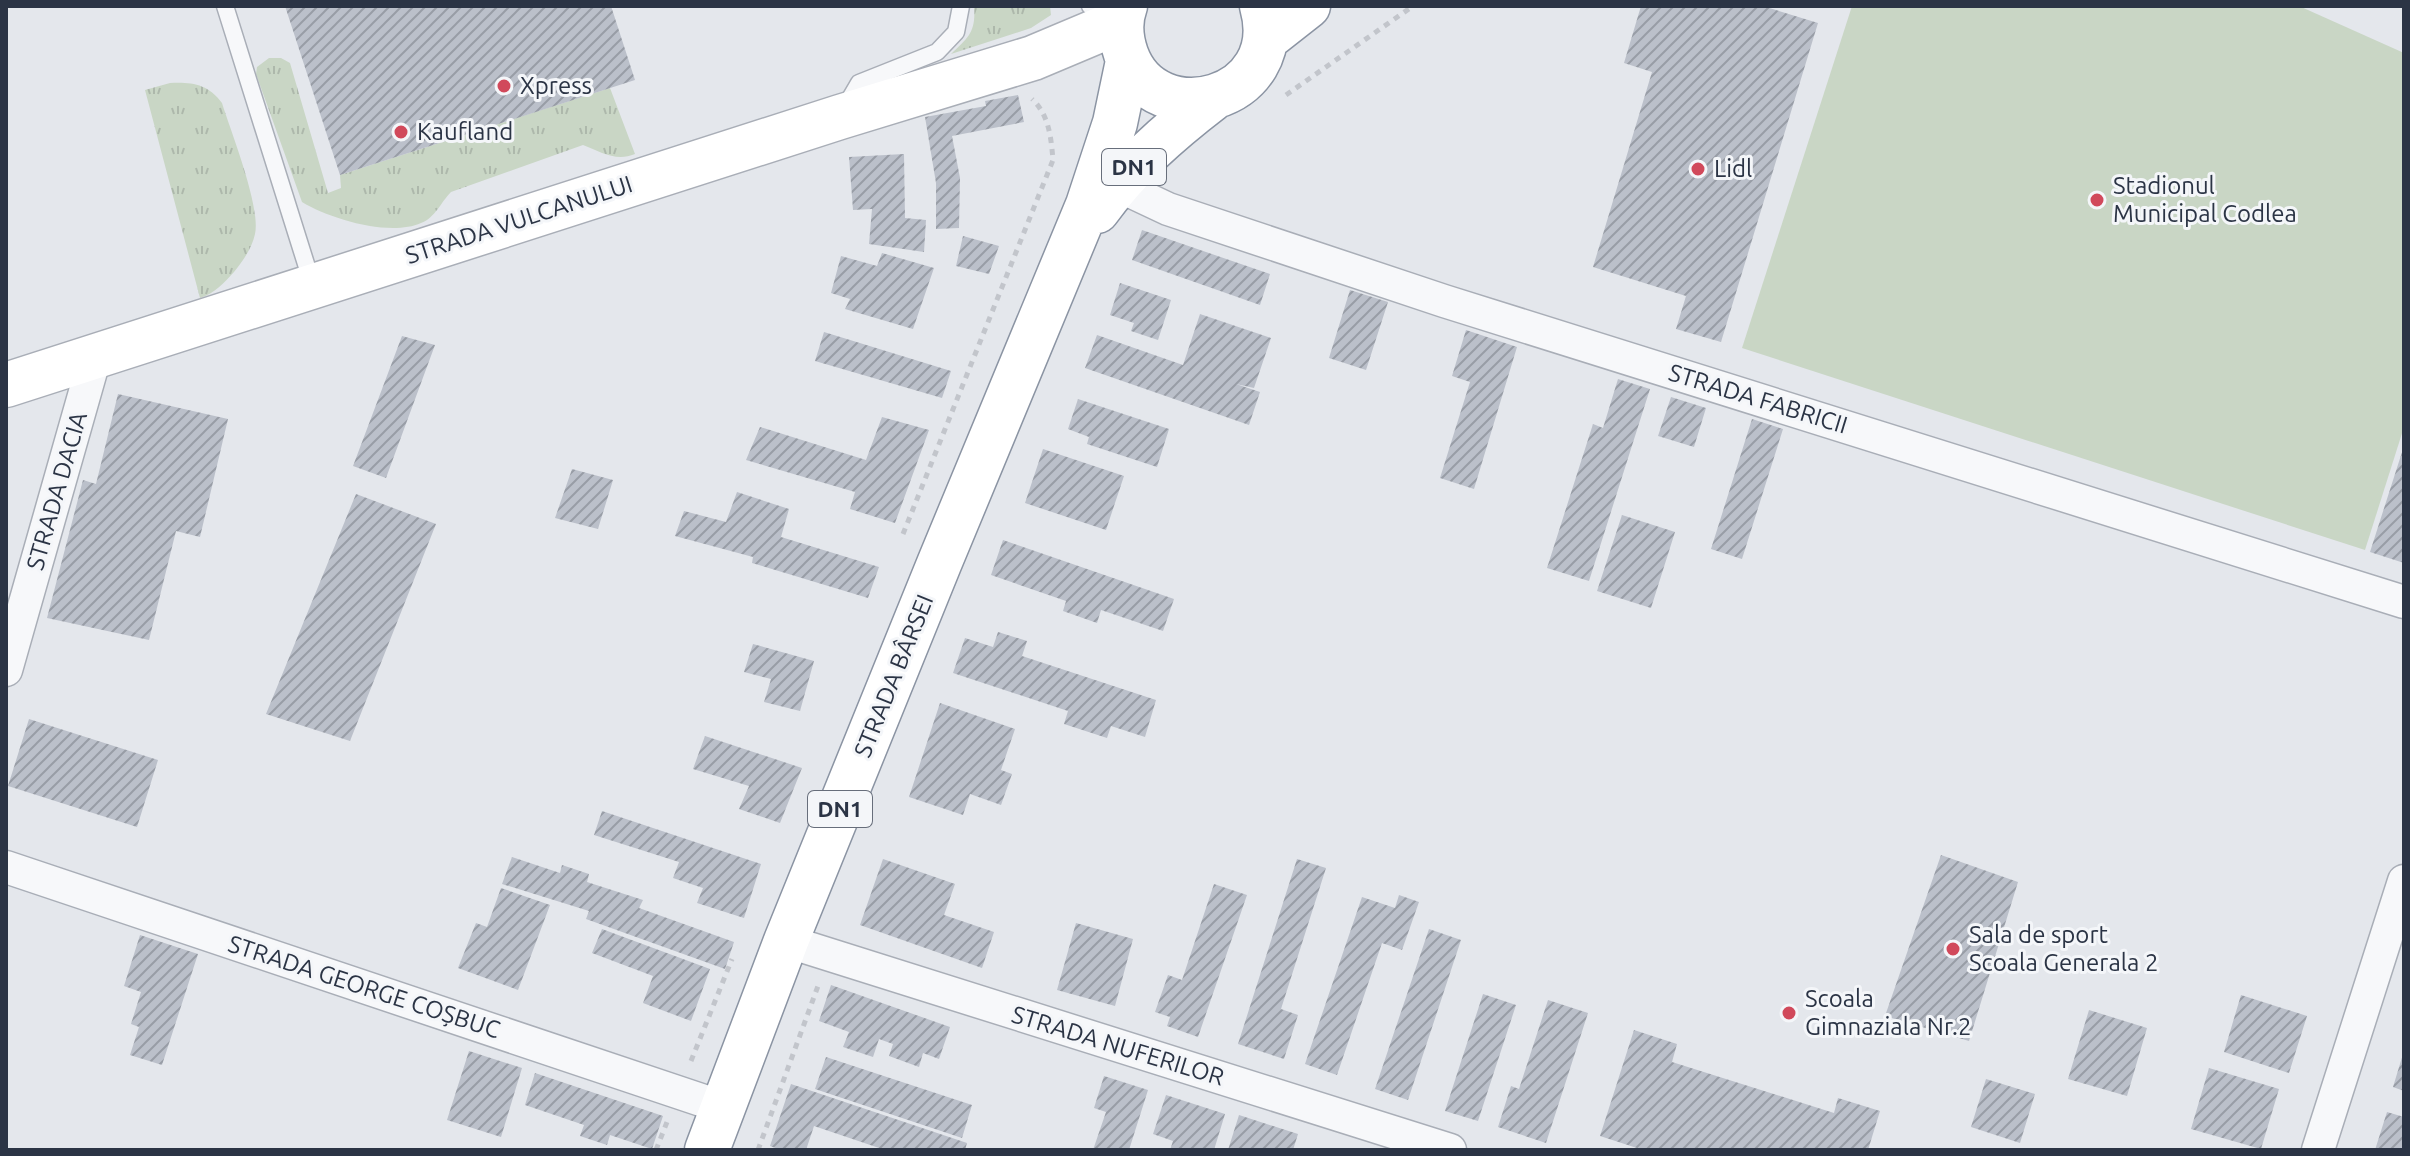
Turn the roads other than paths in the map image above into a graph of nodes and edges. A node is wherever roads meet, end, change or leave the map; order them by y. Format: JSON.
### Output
{"nodes":[{"id":1,"x":225,"y":6,"type":"edge"},
{"id":2,"x":961,"y":6,"type":"edge"},
{"id":3,"x":1308,"y":6,"type":"edge"},
{"id":4,"x":1264,"y":23,"type":"edge"},
{"id":5,"x":1118,"y":26,"type":"edge"},
{"id":6,"x":1212,"y":99,"type":"junction"},
{"id":7,"x":840,"y":117,"type":"junction"},
{"id":8,"x":1117,"y":185,"type":"junction"},
{"id":9,"x":1071,"y":249,"type":"junction"},
{"id":10,"x":313,"y":287,"type":"junction"},
{"id":11,"x":95,"y":357,"type":"junction"},
{"id":12,"x":6,"y":385,"type":"edge"},
{"id":13,"x":2404,"y":602,"type":"edge"},
{"id":14,"x":6,"y":670,"type":"edge"},
{"id":15,"x":6,"y":867,"type":"edge"},
{"id":16,"x":2404,"y":881,"type":"edge"},
{"id":17,"x":786,"y":941,"type":"junction"},
{"id":18,"x":722,"y":1107,"type":"junction"},
{"id":19,"x":707,"y":1150,"type":"edge"},
{"id":20,"x":1450,"y":1150,"type":"edge"},
{"id":21,"x":2318,"y":1150,"type":"edge"}],
"edges":[{"from":1,"to":10,"type":"lane"},
{"from":2,"to":7,"type":"lane"},
{"from":3,"to":4,"type":"main road","number":"DN1"},
{"from":4,"to":6,"type":"main road","number":"DN1"},
{"from":5,"to":6,"type":"main road"},
{"from":5,"to":7,"type":"main road","name":"STRADA VULCANULUI"},
{"from":5,"to":9,"type":"main road","name":"STRADA BÂRSEI","number":"DN1"},
{"from":6,"to":8,"type":"main road","name":"STRADA BÂRSEI","number":"DN1"},
{"from":7,"to":10,"type":"main road","name":"STRADA VULCANULUI"},
{"from":8,"to":9,"type":"main road","name":"STRADA BÂRSEI","number":"DN1"},
{"from":8,"to":13,"type":"street","name":"STRADA FABRICII"},
{"from":9,"to":17,"type":"main road","name":"STRADA BÂRSEI","number":"DN1"},
{"from":10,"to":11,"type":"main road","name":"STRADA VULCANULUI"},
{"from":11,"to":12,"type":"main road","name":"STRADA VULCANULUI"},
{"from":11,"to":14,"type":"street","name":"STRADA DACIA"},
{"from":15,"to":18,"type":"street","name":"STRADA GEORGE COȘBUC"},
{"from":16,"to":21,"type":"street"},
{"from":17,"to":18,"type":"main road","name":"STRADA BÂRSEI","number":"DN1"},
{"from":17,"to":20,"type":"street","name":"STRADA NUFERILOR"},
{"from":18,"to":19,"type":"main road","name":"STRADA BÂRSEI","number":"DN1"}]}
